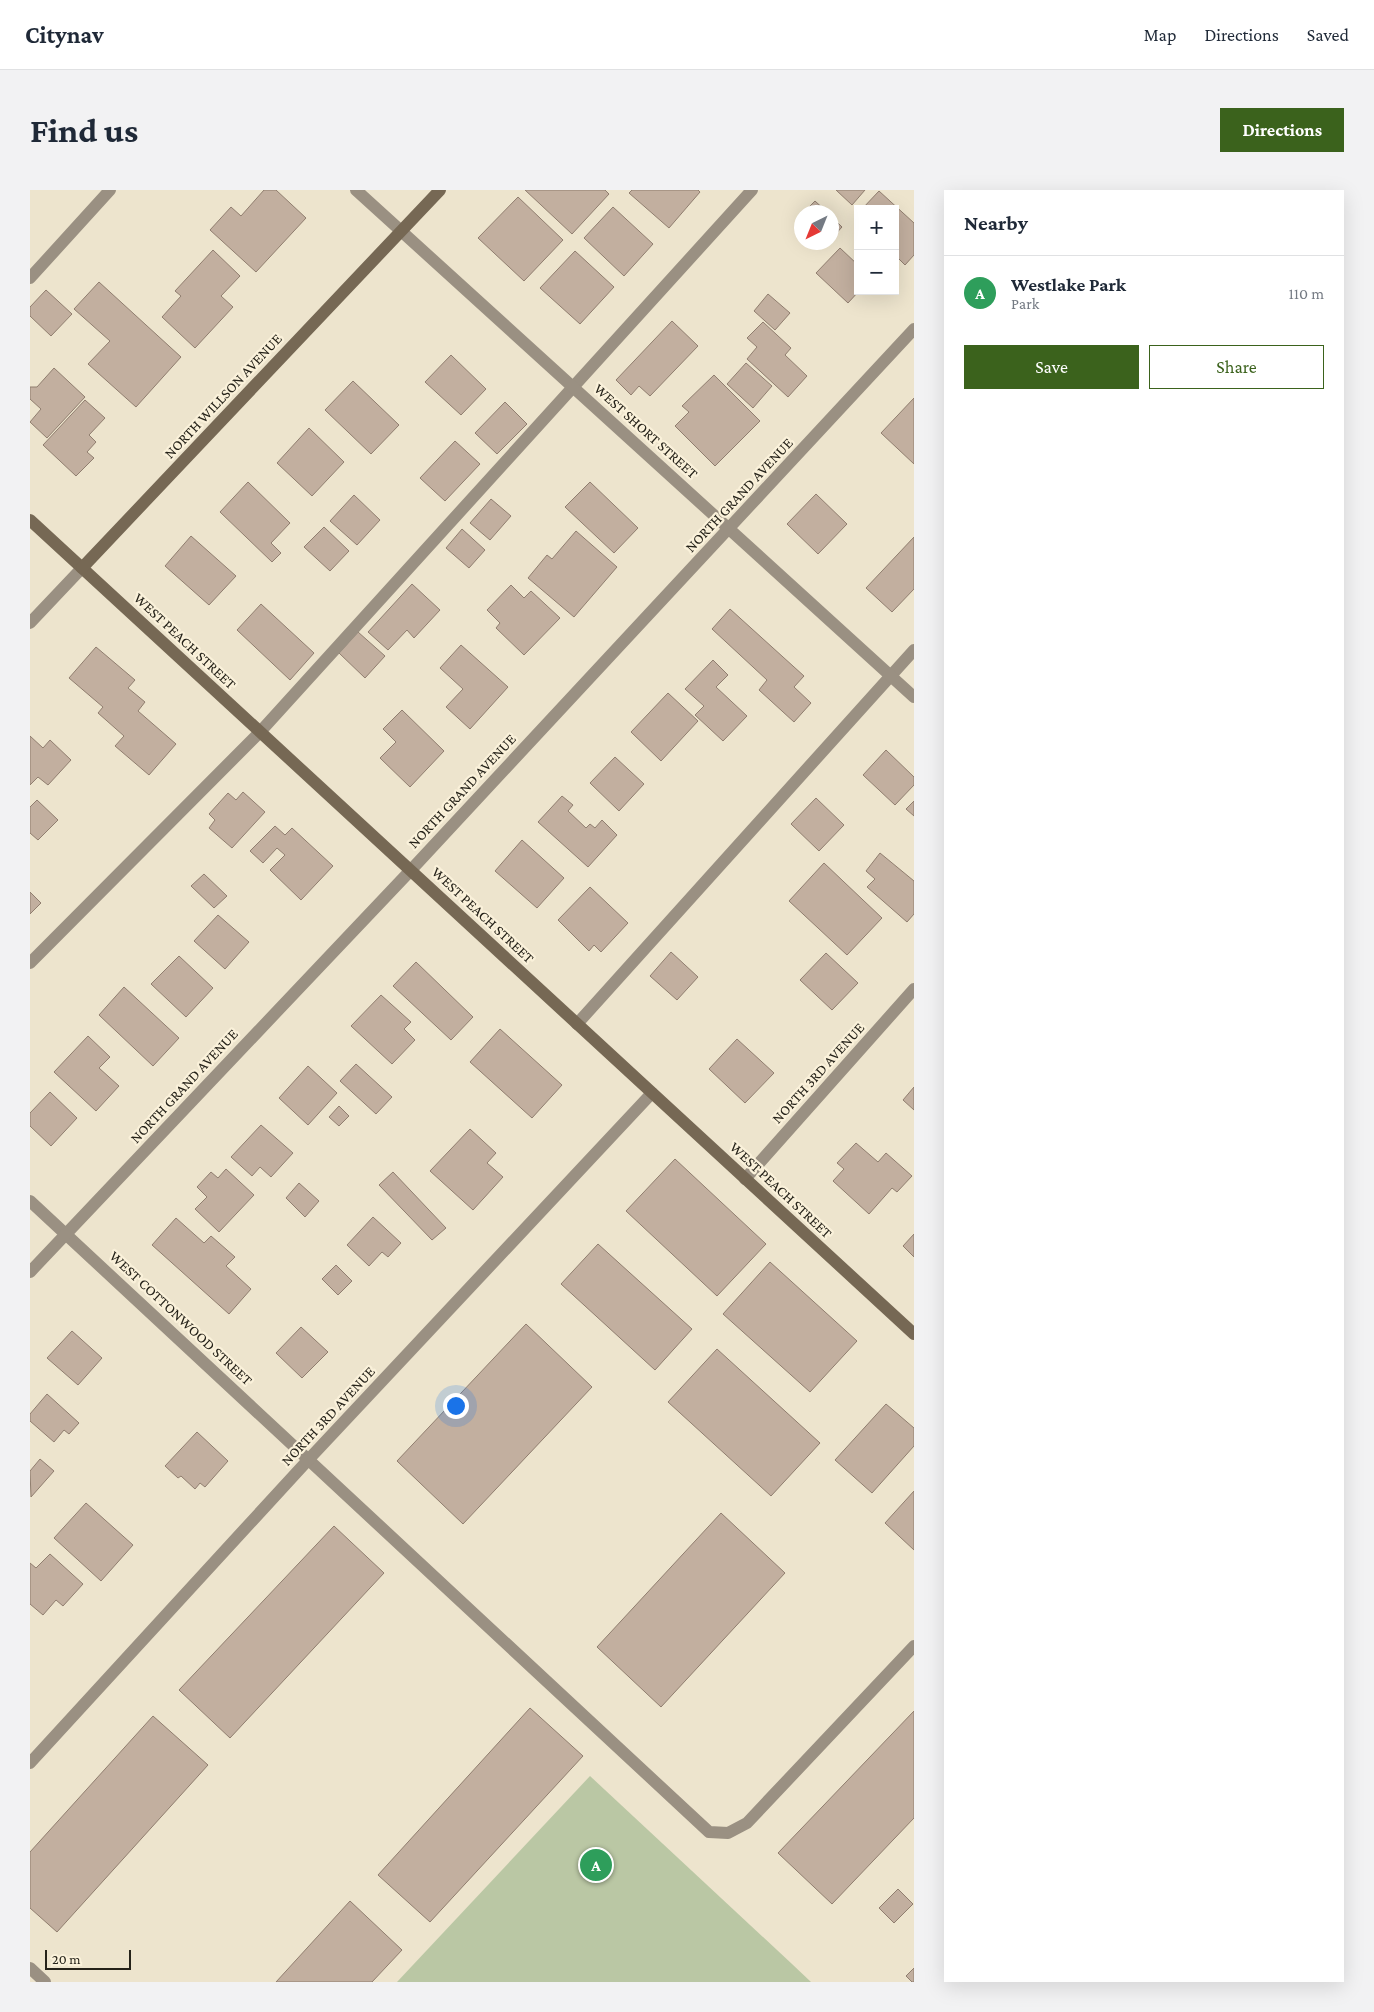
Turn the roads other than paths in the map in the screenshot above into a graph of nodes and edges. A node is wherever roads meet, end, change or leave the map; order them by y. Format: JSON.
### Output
{"nodes":[{"id":1,"x":110,"y":190,"type":"edge"},
{"id":2,"x":356,"y":190,"type":"edge"},
{"id":3,"x":440,"y":190,"type":"edge"},
{"id":4,"x":752,"y":190,"type":"edge"},
{"id":5,"x":402,"y":231,"type":"junction"},
{"id":6,"x":30,"y":278,"type":"edge"},
{"id":7,"x":914,"y":329,"type":"edge"},
{"id":8,"x":573,"y":387,"type":"junction"},
{"id":9,"x":30,"y":520,"type":"edge"},
{"id":10,"x":730,"y":529,"type":"junction"},
{"id":11,"x":82,"y":568,"type":"junction"},
{"id":12,"x":30,"y":623,"type":"edge"},
{"id":13,"x":914,"y":650,"type":"edge"},
{"id":14,"x":890,"y":675,"type":"junction"},
{"id":15,"x":914,"y":697,"type":"edge"},
{"id":16,"x":260,"y":732,"type":"junction"},
{"id":17,"x":411,"y":870,"type":"junction"},
{"id":18,"x":30,"y":963,"type":"edge"},
{"id":19,"x":914,"y":989,"type":"edge"},
{"id":20,"x":577,"y":1024,"type":"junction"},
{"id":21,"x":652,"y":1093,"type":"junction"},
{"id":22,"x":745,"y":1179,"type":"junction"},
{"id":23,"x":30,"y":1201,"type":"edge"},
{"id":24,"x":66,"y":1234,"type":"junction"},
{"id":25,"x":30,"y":1272,"type":"edge"},
{"id":26,"x":914,"y":1334,"type":"edge"},
{"id":27,"x":309,"y":1459,"type":"junction"},
{"id":28,"x":914,"y":1646,"type":"edge"},
{"id":29,"x":30,"y":1763,"type":"edge"},
{"id":30,"x":30,"y":1968,"type":"edge"},
{"id":31,"x":45,"y":1982,"type":"edge"}],
"edges":[{"from":1,"to":6,"type":"street"},
{"from":2,"to":5,"type":"street","name":"WEST SHORT STREET"},
{"from":3,"to":5,"type":"main road","name":"NORTH WILLSON AVENUE"},
{"from":4,"to":8,"type":"street"},
{"from":5,"to":8,"type":"street","name":"WEST SHORT STREET"},
{"from":5,"to":11,"type":"main road","name":"NORTH WILLSON AVENUE"},
{"from":7,"to":10,"type":"street","name":"NORTH GRAND AVENUE"},
{"from":8,"to":10,"type":"street","name":"WEST SHORT STREET"},
{"from":8,"to":16,"type":"street"},
{"from":9,"to":11,"type":"main road","name":"WEST PEACH STREET"},
{"from":10,"to":14,"type":"street","name":"WEST SHORT STREET"},
{"from":10,"to":17,"type":"street","name":"NORTH GRAND AVENUE"},
{"from":11,"to":12,"type":"street","name":"NORTH WILLSON AVENUE"},
{"from":11,"to":16,"type":"main road","name":"WEST PEACH STREET"},
{"from":13,"to":14,"type":"street"},
{"from":14,"to":15,"type":"street","name":"WEST SHORT STREET"},
{"from":14,"to":20,"type":"street"},
{"from":16,"to":17,"type":"main road","name":"WEST PEACH STREET"},
{"from":16,"to":18,"type":"street"},
{"from":17,"to":20,"type":"main road","name":"WEST PEACH STREET"},
{"from":17,"to":24,"type":"street","name":"NORTH GRAND AVENUE"},
{"from":19,"to":22,"type":"street","name":"NORTH 3RD AVENUE"},
{"from":20,"to":21,"type":"main road","name":"WEST PEACH STREET"},
{"from":21,"to":22,"type":"main road","name":"WEST PEACH STREET"},
{"from":21,"to":27,"type":"street","name":"NORTH 3RD AVENUE"},
{"from":22,"to":26,"type":"main road","name":"WEST PEACH STREET"},
{"from":23,"to":24,"type":"street","name":"WEST COTTONWOOD STREET"},
{"from":24,"to":25,"type":"street","name":"NORTH GRAND AVENUE"},
{"from":24,"to":27,"type":"street","name":"WEST COTTONWOOD STREET"},
{"from":27,"to":28,"type":"street","name":"WEST COTTONWOOD STREET"},
{"from":27,"to":29,"type":"street","name":"NORTH 3RD AVENUE"},
{"from":30,"to":31,"type":"street"}]}
